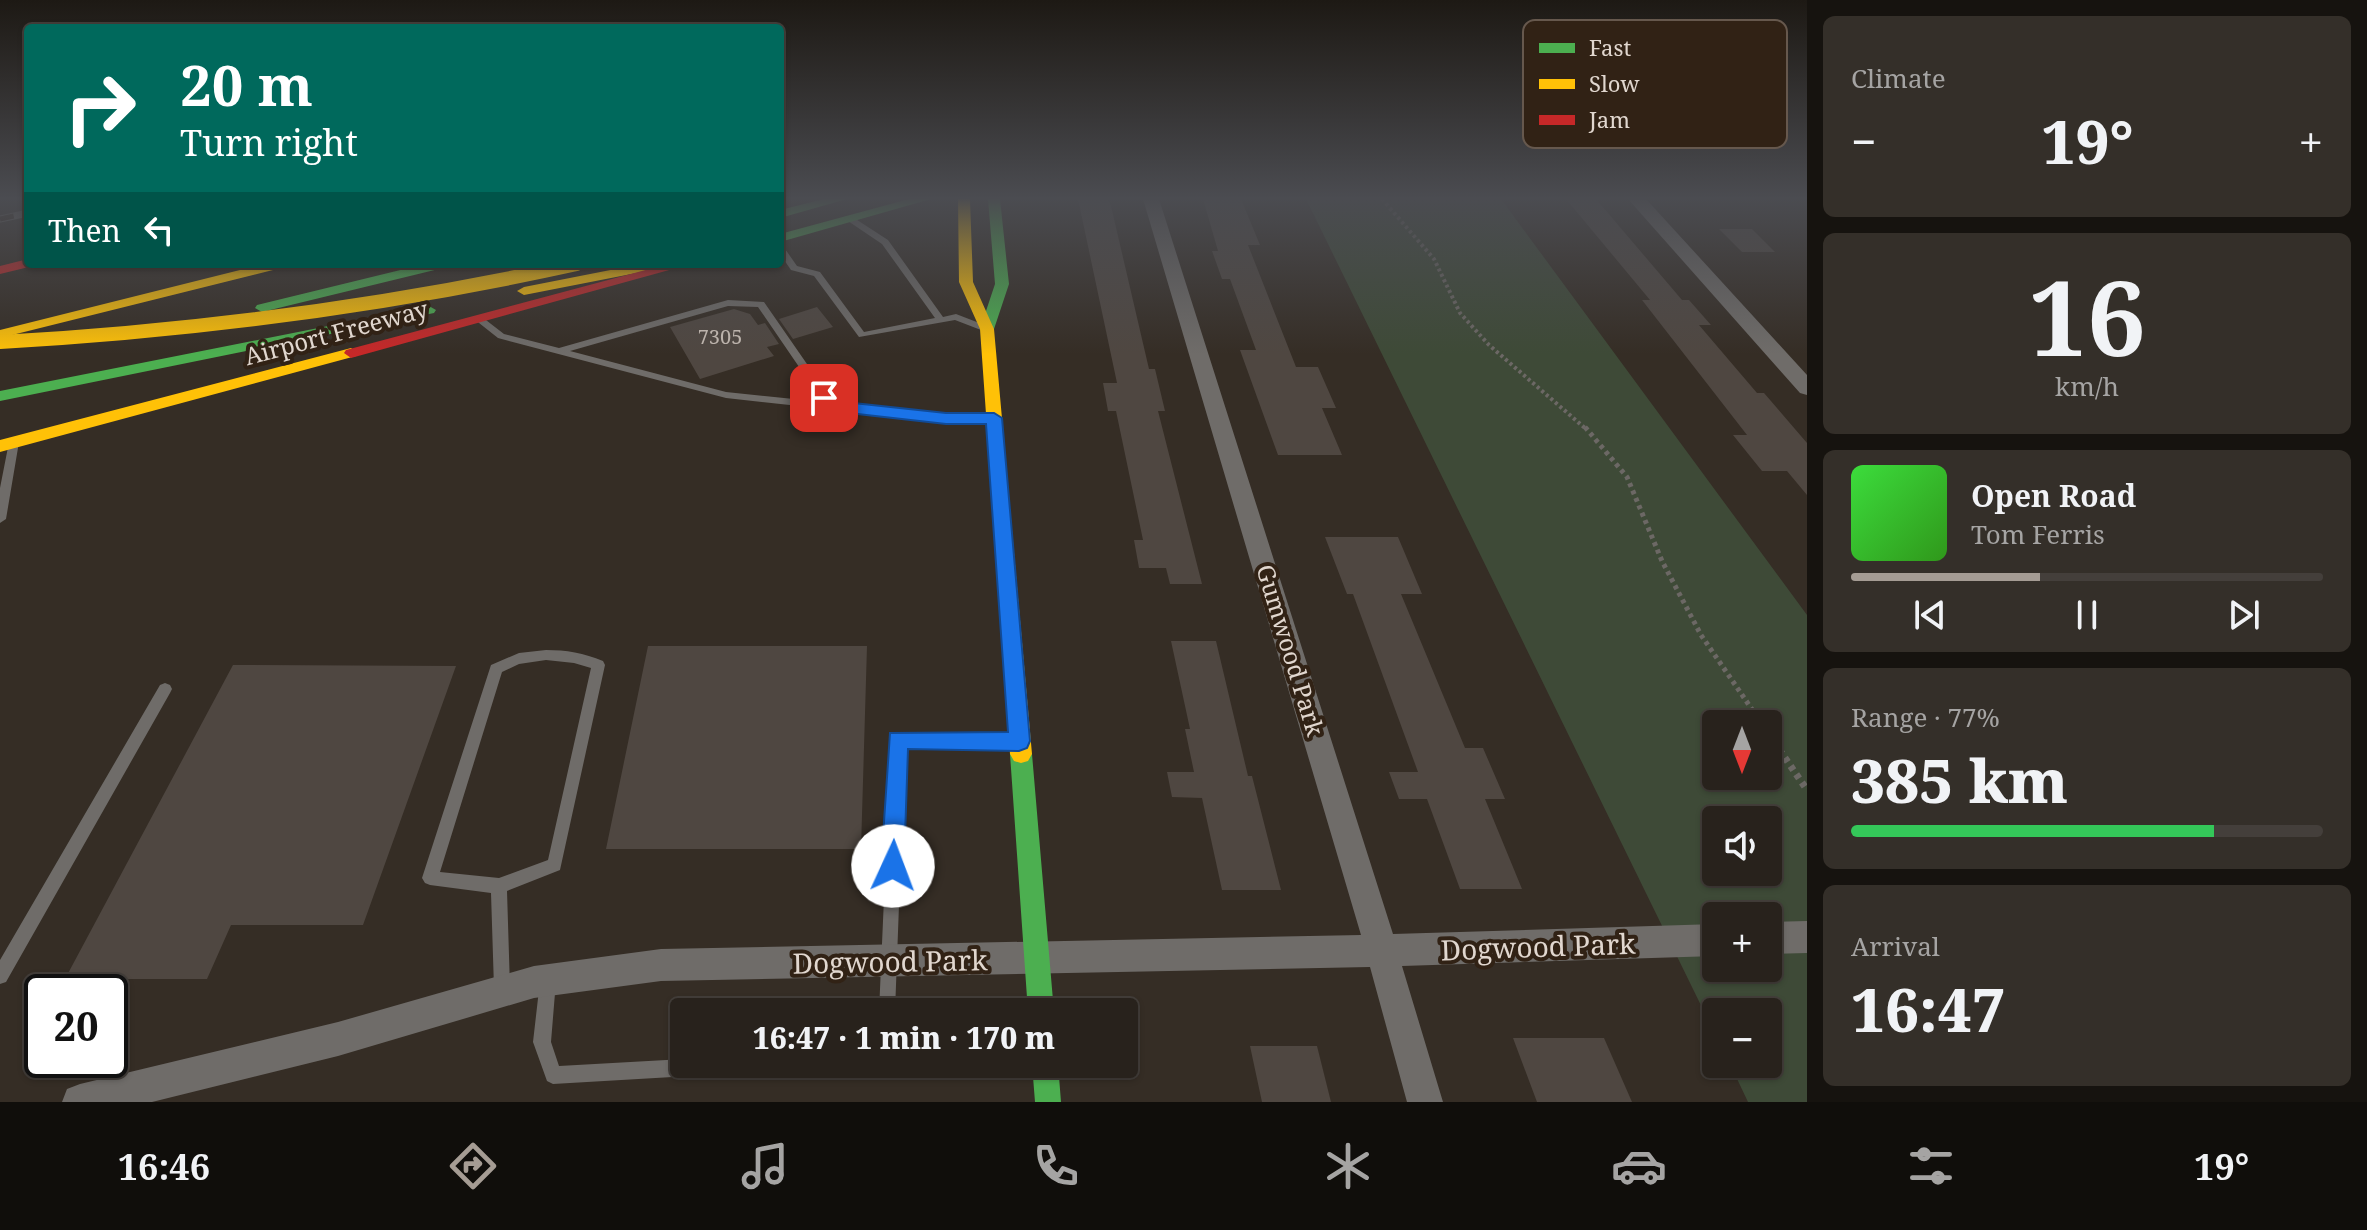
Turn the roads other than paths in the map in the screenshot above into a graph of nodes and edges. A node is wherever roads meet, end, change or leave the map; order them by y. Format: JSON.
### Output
{"nodes":[{"id":1,"x":891,"y":250,"type":"edge"},
{"id":2,"x":965,"y":250,"type":"edge"},
{"id":3,"x":999,"y":250,"type":"edge"},
{"id":4,"x":1167,"y":250,"type":"edge"},
{"id":5,"x":1683,"y":250,"type":"edge"},
{"id":6,"x":784,"y":254,"type":"edge"},
{"id":7,"x":24,"y":264,"type":"edge"},
{"id":8,"x":264,"y":268,"type":"edge"},
{"id":9,"x":426,"y":268,"type":"edge"},
{"id":10,"x":558,"y":268,"type":"edge"},
{"id":11,"x":642,"y":268,"type":"edge"},
{"id":12,"x":669,"y":268,"type":"edge"},
{"id":13,"x":0,"y":270,"type":"edge"},
{"id":14,"x":479,"y":319,"type":"junction"},
{"id":15,"x":941,"y":320,"type":"junction"},
{"id":16,"x":987,"y":329,"type":"junction"},
{"id":17,"x":0,"y":334,"type":"edge"},
{"id":18,"x":0,"y":342,"type":"edge"},
{"id":19,"x":559,"y":351,"type":"junction"},
{"id":20,"x":76,"y":356,"type":"dead end"},
{"id":21,"x":1807,"y":388,"type":"edge"},
{"id":22,"x":0,"y":396,"type":"edge"},
{"id":23,"x":831,"y":406,"type":"junction"},
{"id":24,"x":994,"y":418,"type":"junction"},
{"id":25,"x":7,"y":444,"type":"edge"},
{"id":26,"x":1,"y":504,"type":"edge"},
{"id":27,"x":0,"y":519,"type":"edge"},
{"id":28,"x":165,"y":689,"type":"dead end"},
{"id":29,"x":1019,"y":741,"type":"junction"},
{"id":30,"x":499,"y":886,"type":"junction"},
{"id":31,"x":1807,"y":937,"type":"edge"},
{"id":32,"x":1782,"y":938,"type":"edge"},
{"id":33,"x":1702,"y":940,"type":"edge"},
{"id":34,"x":1382,"y":951,"type":"junction"},
{"id":35,"x":1037,"y":959,"type":"junction"},
{"id":36,"x":889,"y":961,"type":"junction"},
{"id":37,"x":0,"y":976,"type":"edge"},
{"id":38,"x":548,"y":980,"type":"junction"},
{"id":39,"x":502,"y":991,"type":"junction"},
{"id":40,"x":888,"y":998,"type":"edge"},
{"id":41,"x":1040,"y":998,"type":"edge"},
{"id":42,"x":670,"y":1068,"type":"edge"},
{"id":43,"x":1046,"y":1078,"type":"edge"},
{"id":44,"x":80,"y":1102,"type":"edge"},
{"id":45,"x":1048,"y":1102,"type":"edge"},
{"id":46,"x":1425,"y":1102,"type":"edge"}],
"edges":[{"from":1,"to":15,"type":"lane"},
{"from":2,"to":16,"type":"main road"},
{"from":3,"to":16,"type":"main road"},
{"from":4,"to":34,"type":"street","name":"Gumwood Park"},
{"from":5,"to":21,"type":"street"},
{"from":6,"to":15,"type":"lane"},
{"from":7,"to":13,"type":"main road"},
{"from":8,"to":17,"type":"main road"},
{"from":9,"to":20,"type":"main road","name":"Airport Freeway"},
{"from":10,"to":18,"type":"main road","bridge":true},
{"from":11,"to":22,"type":"main road"},
{"from":12,"to":14,"type":"main road","name":"Airport Freeway"},
{"from":14,"to":19,"type":"lane"},
{"from":14,"to":25,"type":"main road","name":"Airport Freeway"},
{"from":15,"to":16,"type":"lane"},
{"from":16,"to":24,"type":"main road"},
{"from":19,"to":23,"type":"lane"},
{"from":19,"to":23,"type":"lane"},
{"from":23,"to":24,"type":"lane"},
{"from":24,"to":29,"type":"main road"},
{"from":25,"to":26,"type":"lane"},
{"from":26,"to":27,"type":"lane"},
{"from":28,"to":37,"type":"lane"},
{"from":29,"to":35,"type":"main road"},
{"from":29,"to":36,"type":"lane"},
{"from":30,"to":30,"type":"lane"},
{"from":30,"to":39,"type":"lane"},
{"from":31,"to":32,"type":"street"},
{"from":33,"to":34,"type":"street","name":"Dogwood Park"},
{"from":34,"to":35,"type":"street","name":"Dogwood Park"},
{"from":34,"to":46,"type":"street","name":"Gumwood Park"},
{"from":35,"to":36,"type":"street","name":"Dogwood Park"},
{"from":35,"to":41,"type":"main road"},
{"from":36,"to":38,"type":"street","name":"Dogwood Park"},
{"from":36,"to":40,"type":"lane"},
{"from":38,"to":39,"type":"street","name":"Dogwood Park"},
{"from":38,"to":42,"type":"lane"},
{"from":39,"to":44,"type":"street","name":"Dogwood Park"},
{"from":43,"to":45,"type":"main road"}]}
